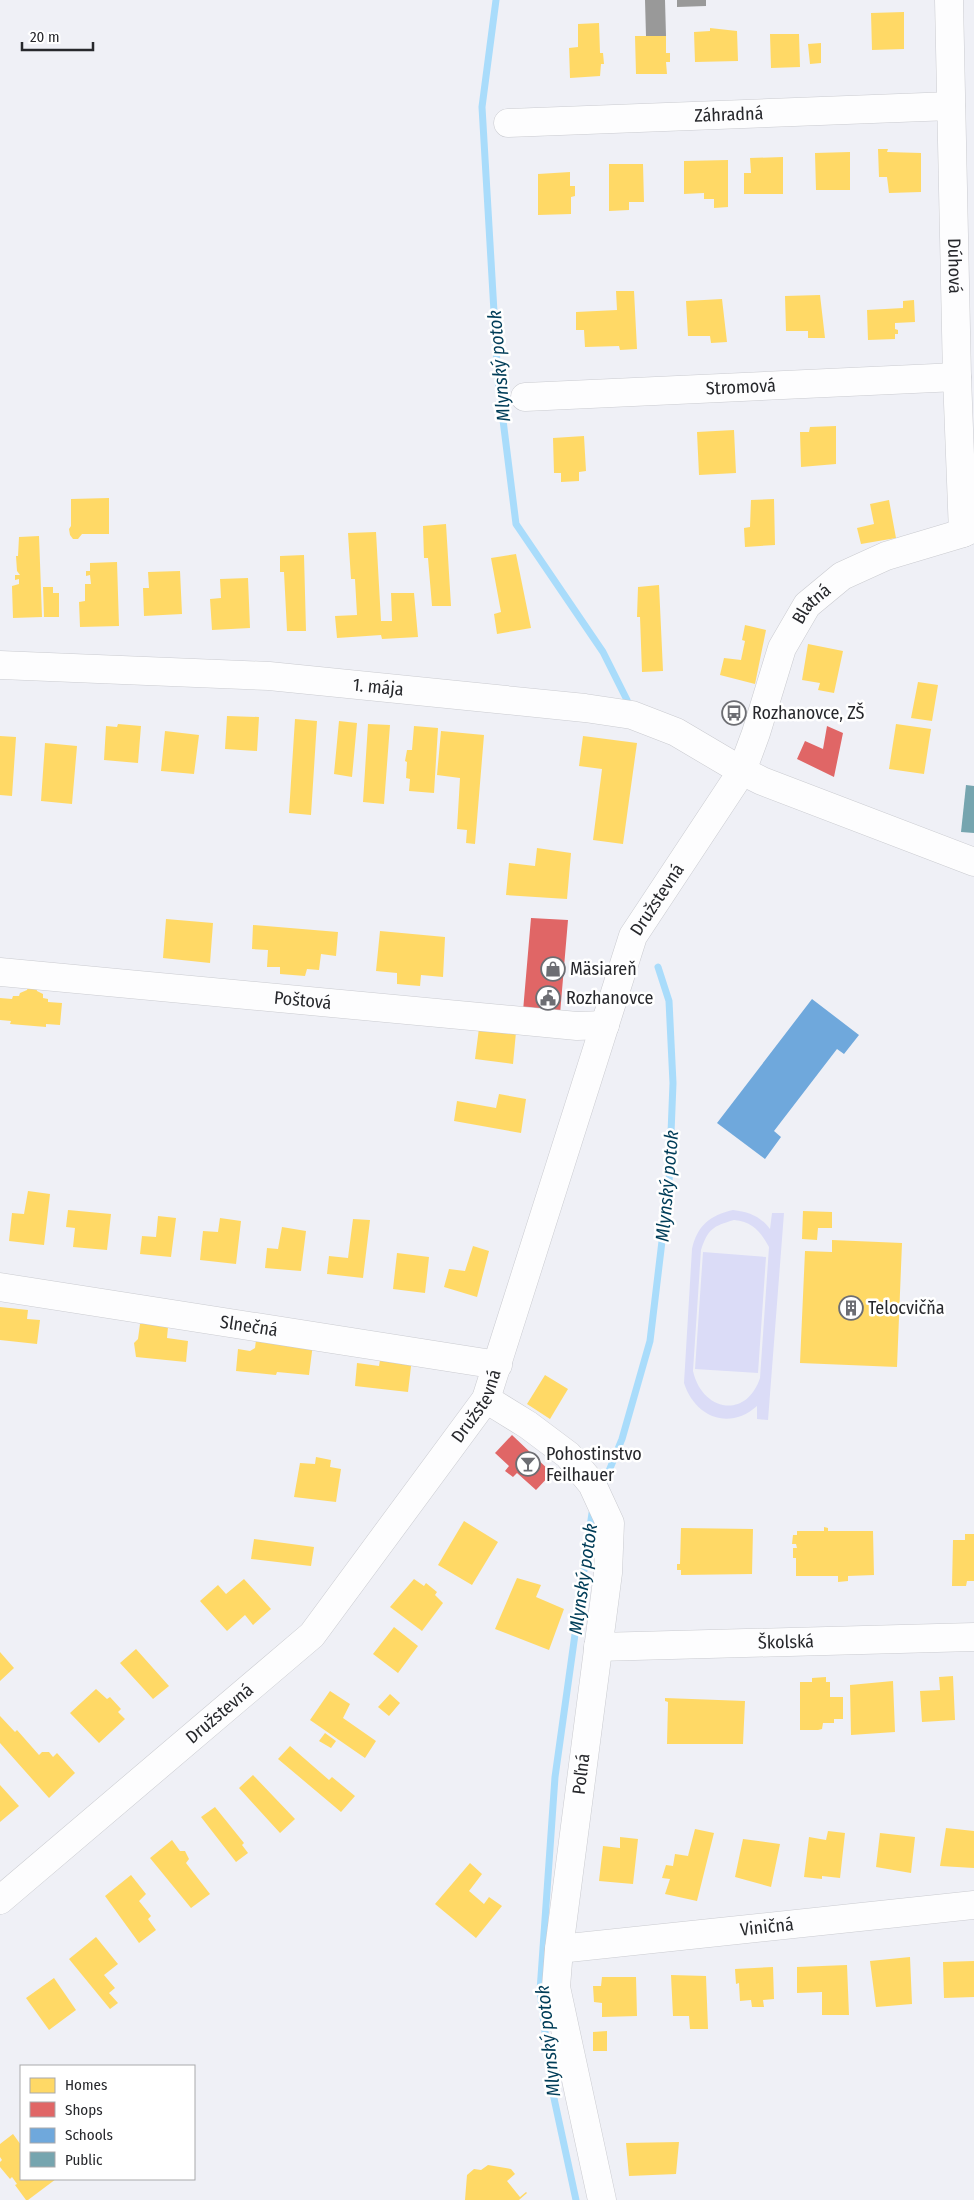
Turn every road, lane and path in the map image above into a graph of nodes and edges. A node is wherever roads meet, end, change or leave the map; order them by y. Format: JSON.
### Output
{"nodes":[{"id":1,"x":949,"y":0,"type":"edge"},
{"id":2,"x":951,"y":106,"type":"junction"},
{"id":3,"x":508,"y":123,"type":"dead end"},
{"id":4,"x":957,"y":377,"type":"junction"},
{"id":5,"x":526,"y":397,"type":"dead end"},
{"id":6,"x":968,"y":530,"type":"edge"},
{"id":7,"x":0,"y":665,"type":"edge"},
{"id":8,"x":742,"y":771,"type":"junction"},
{"id":9,"x":974,"y":862,"type":"edge"},
{"id":10,"x":0,"y":972,"type":"edge"},
{"id":11,"x":605,"y":1025,"type":"junction"},
{"id":12,"x":0,"y":1287,"type":"edge"},
{"id":13,"x":498,"y":1365,"type":"junction"},
{"id":14,"x":486,"y":1399,"type":"junction"},
{"id":15,"x":974,"y":1637,"type":"edge"},
{"id":16,"x":598,"y":1647,"type":"junction"},
{"id":17,"x":0,"y":1900,"type":"edge"},
{"id":18,"x":974,"y":1905,"type":"edge"},
{"id":19,"x":559,"y":1949,"type":"junction"},
{"id":20,"x":602,"y":2200,"type":"edge"}],
"edges":[{"from":1,"to":2,"type":"street","name":"Dúhová"},
{"from":2,"to":3,"type":"street","name":"Záhradná"},
{"from":2,"to":4,"type":"street","name":"Dúhová"},
{"from":4,"to":5,"type":"street","name":"Stromová"},
{"from":4,"to":6,"type":"street","name":"Dúhová"},
{"from":6,"to":8,"type":"street","name":"Blatná"},
{"from":7,"to":8,"type":"street","name":"1. mája"},
{"from":8,"to":9,"type":"street","name":"1. mája"},
{"from":8,"to":11,"type":"street","name":"Družstevná"},
{"from":10,"to":11,"type":"street","name":"Poštová"},
{"from":11,"to":13,"type":"street","name":"Družstevná"},
{"from":12,"to":13,"type":"street","name":"Slnečná"},
{"from":13,"to":14,"type":"street","name":"Družstevná"},
{"from":14,"to":16,"type":"street","name":"Poľná"},
{"from":14,"to":17,"type":"street","name":"Družstevná"},
{"from":15,"to":16,"type":"street","name":"Školská"},
{"from":16,"to":19,"type":"street","name":"Poľná"},
{"from":18,"to":19,"type":"street","name":"Viničná"},
{"from":19,"to":20,"type":"street","name":"Poľná"}]}
